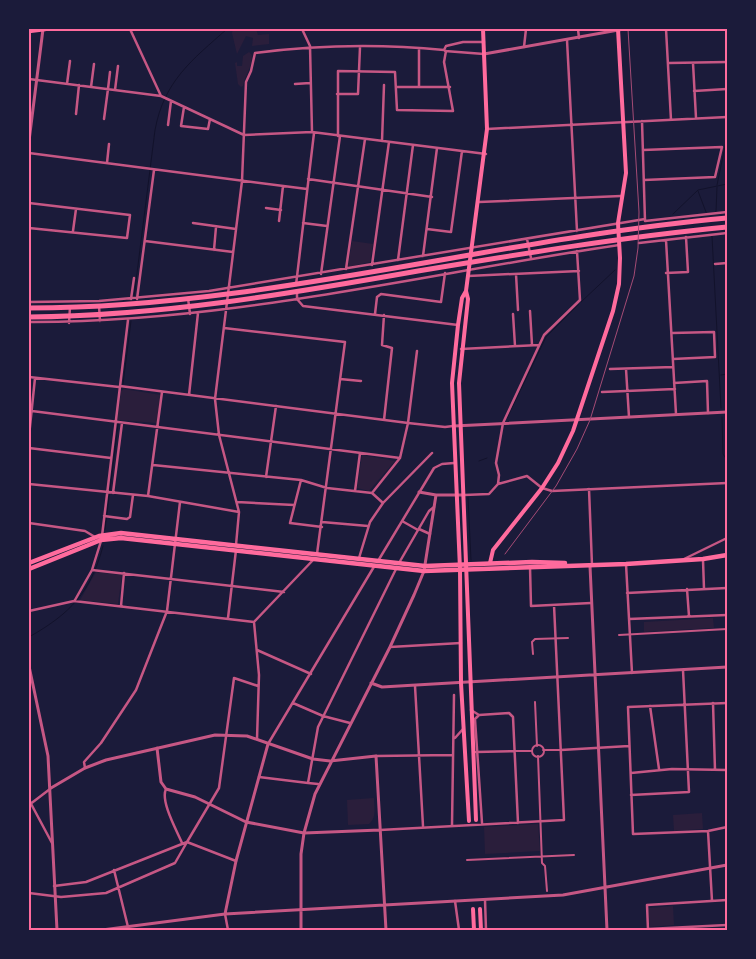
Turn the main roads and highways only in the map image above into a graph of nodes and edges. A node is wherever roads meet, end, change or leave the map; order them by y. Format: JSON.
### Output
{"nodes":[{"id":1,"x":43,"y":29,"type":"edge"},
{"id":2,"x":483,"y":29,"type":"edge"},
{"id":3,"x":618,"y":29,"type":"edge"},
{"id":4,"x":29,"y":31,"type":"edge"},
{"id":5,"x":727,"y":218,"type":"edge"},
{"id":6,"x":727,"y":227,"type":"edge"},
{"id":7,"x":466,"y":290,"type":"junction"},
{"id":8,"x":29,"y":308,"type":"edge"},
{"id":9,"x":29,"y":317,"type":"edge"},
{"id":10,"x":101,"y":538,"type":"junction"},
{"id":11,"x":316,"y":555,"type":"junction"},
{"id":12,"x":727,"y":555,"type":"edge"},
{"id":13,"x":377,"y":562,"type":"junction"},
{"id":14,"x":490,"y":563,"type":"junction"},
{"id":15,"x":29,"y":564,"type":"edge"},
{"id":16,"x":589,"y":565,"type":"junction"},
{"id":17,"x":460,"y":566,"type":"junction"},
{"id":18,"x":467,"y":566,"type":"junction"},
{"id":19,"x":29,"y":569,"type":"edge"},
{"id":20,"x":476,"y":820,"type":"dead end"},
{"id":21,"x":469,"y":821,"type":"dead end"},
{"id":22,"x":473,"y":909,"type":"dead end"},
{"id":23,"x":480,"y":909,"type":"dead end"},
{"id":24,"x":474,"y":930,"type":"edge"},
{"id":25,"x":481,"y":930,"type":"edge"}],
"edges":[{"from":1,"to":4,"type":"highway"},
{"from":2,"to":7,"type":"main road"},
{"from":3,"to":14,"type":"main road"},
{"from":5,"to":8,"type":"highway"},
{"from":6,"to":9,"type":"highway"},
{"from":7,"to":17,"type":"main road"},
{"from":7,"to":18,"type":"main road"},
{"from":10,"to":11,"type":"highway"},
{"from":10,"to":15,"type":"highway"},
{"from":10,"to":19,"type":"highway"},
{"from":11,"to":13,"type":"highway"},
{"from":11,"to":13,"type":"highway"},
{"from":12,"to":16,"type":"highway"},
{"from":13,"to":17,"type":"highway"},
{"from":14,"to":16,"type":"highway"},
{"from":14,"to":18,"type":"highway"},
{"from":16,"to":18,"type":"highway"},
{"from":17,"to":18,"type":"highway"},
{"from":17,"to":21,"type":"main road"},
{"from":18,"to":20,"type":"main road"},
{"from":22,"to":24,"type":"main road"},
{"from":23,"to":25,"type":"main road"}]}
